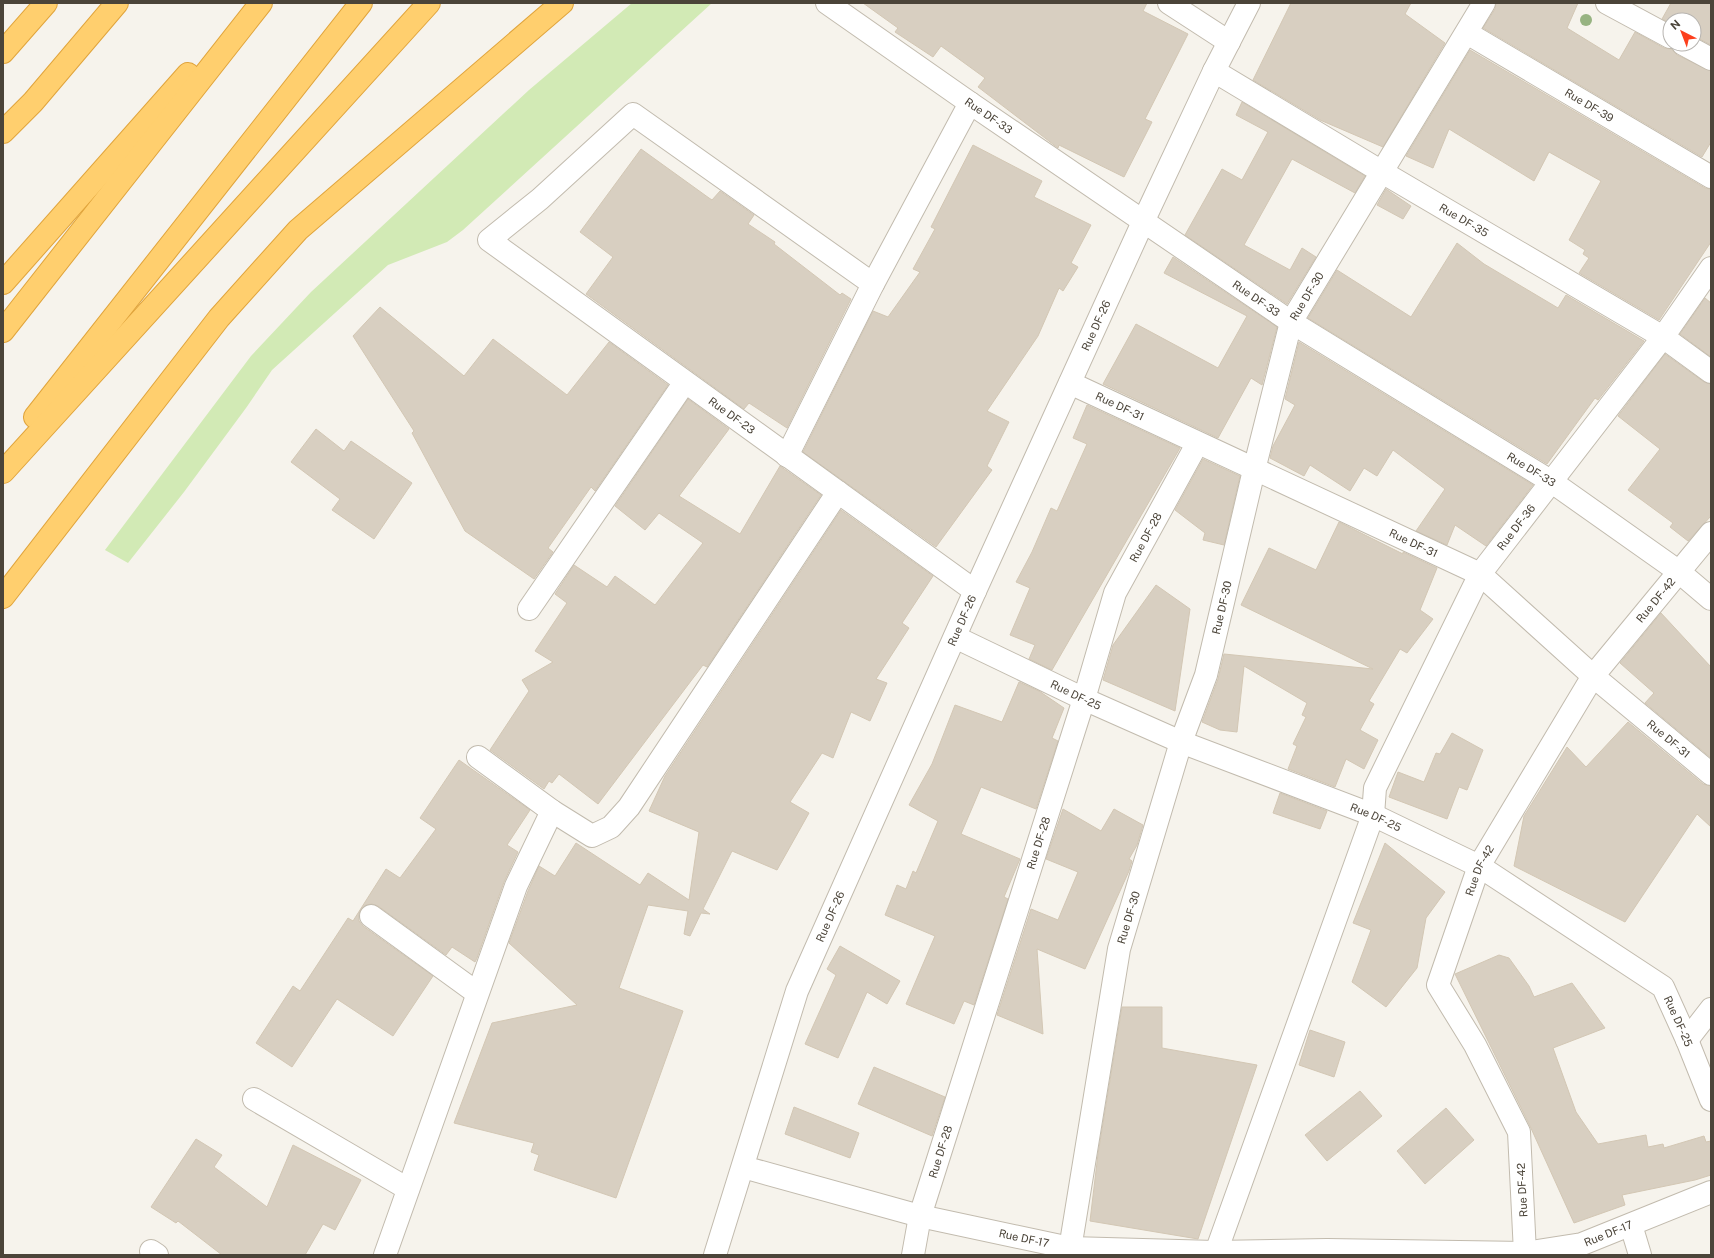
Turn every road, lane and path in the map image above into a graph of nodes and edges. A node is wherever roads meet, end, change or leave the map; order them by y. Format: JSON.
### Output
{"nodes":[{"id":1,"x":46,"y":3,"type":"edge"},
{"id":2,"x":117,"y":3,"type":"edge"},
{"id":3,"x":251,"y":3,"type":"edge"},
{"id":4,"x":261,"y":3,"type":"edge"},
{"id":5,"x":361,"y":3,"type":"edge"},
{"id":6,"x":429,"y":3,"type":"edge"},
{"id":7,"x":562,"y":3,"type":"edge"},
{"id":8,"x":827,"y":3,"type":"edge"},
{"id":9,"x":1169,"y":3,"type":"edge"},
{"id":10,"x":1249,"y":3,"type":"edge"},
{"id":11,"x":1484,"y":3,"type":"edge"},
{"id":12,"x":1607,"y":3,"type":"edge"},
{"id":13,"x":1467,"y":33,"type":"junction"},
{"id":14,"x":1662,"y":33,"type":"edge"},
{"id":15,"x":1229,"y":42,"type":"junction"},
{"id":16,"x":3,"y":52,"type":"edge"},
{"id":17,"x":1698,"y":52,"type":"edge"},
{"id":18,"x":1711,"y":59,"type":"edge"},
{"id":19,"x":1214,"y":71,"type":"junction"},
{"id":20,"x":970,"y":103,"type":"junction"},
{"id":21,"x":3,"y":132,"type":"edge"},
{"id":22,"x":1382,"y":172,"type":"junction"},
{"id":23,"x":1711,"y":177,"type":"edge"},
{"id":24,"x":1144,"y":222,"type":"junction"},
{"id":25,"x":1711,"y":268,"type":"edge"},
{"id":26,"x":3,"y":283,"type":"edge"},
{"id":27,"x":873,"y":284,"type":"junction"},
{"id":28,"x":1291,"y":322,"type":"junction"},
{"id":29,"x":3,"y":331,"type":"edge"},
{"id":30,"x":1663,"y":337,"type":"junction"},
{"id":31,"x":1711,"y":372,"type":"edge"},
{"id":32,"x":685,"y":382,"type":"junction"},
{"id":33,"x":1070,"y":383,"type":"junction"},
{"id":34,"x":1197,"y":444,"type":"junction"},
{"id":35,"x":788,"y":456,"type":"junction"},
{"id":36,"x":3,"y":458,"type":"edge"},
{"id":37,"x":1254,"y":470,"type":"junction"},
{"id":38,"x":3,"y":472,"type":"edge"},
{"id":39,"x":1552,"y":482,"type":"junction"},
{"id":40,"x":838,"y":492,"type":"junction"},
{"id":41,"x":1711,"y":533,"type":"edge"},
{"id":42,"x":1678,"y":571,"type":"junction"},
{"id":43,"x":1480,"y":574,"type":"junction"},
{"id":44,"x":975,"y":592,"type":"junction"},
{"id":45,"x":3,"y":597,"type":"edge"},
{"id":46,"x":1711,"y":599,"type":"edge"},
{"id":47,"x":529,"y":609,"type":"dead end"},
{"id":48,"x":955,"y":637,"type":"junction"},
{"id":49,"x":1593,"y":676,"type":"junction"},
{"id":50,"x":1084,"y":699,"type":"junction"},
{"id":51,"x":1181,"y":742,"type":"junction"},
{"id":52,"x":478,"y":757,"type":"dead end"},
{"id":53,"x":1711,"y":774,"type":"edge"},
{"id":54,"x":552,"y":811,"type":"junction"},
{"id":55,"x":1373,"y":815,"type":"junction"},
{"id":56,"x":1479,"y":866,"type":"junction"},
{"id":57,"x":370,"y":916,"type":"dead end"},
{"id":58,"x":477,"y":993,"type":"junction"},
{"id":59,"x":1711,"y":1009,"type":"edge"},
{"id":60,"x":1687,"y":1040,"type":"junction"},
{"id":61,"x":254,"y":1099,"type":"dead end"},
{"id":62,"x":1711,"y":1100,"type":"edge"},
{"id":63,"x":743,"y":1167,"type":"junction"},
{"id":64,"x":408,"y":1189,"type":"junction"},
{"id":65,"x":1711,"y":1192,"type":"edge"},
{"id":66,"x":920,"y":1216,"type":"junction"},
{"id":67,"x":1631,"y":1225,"type":"junction"},
{"id":68,"x":1070,"y":1252,"type":"edge"},
{"id":69,"x":1327,"y":1253,"type":"edge"},
{"id":70,"x":1525,"y":1253,"type":"junction"},
{"id":71,"x":1215,"y":1254,"type":"edge"},
{"id":72,"x":385,"y":1255,"type":"edge"},
{"id":73,"x":715,"y":1255,"type":"edge"},
{"id":74,"x":914,"y":1255,"type":"edge"},
{"id":75,"x":1640,"y":1255,"type":"edge"}],
"edges":[{"from":1,"to":16,"type":"highway"},
{"from":2,"to":21,"type":"highway"},
{"from":3,"to":26,"type":"highway"},
{"from":4,"to":29,"type":"highway"},
{"from":5,"to":36,"type":"highway"},
{"from":6,"to":38,"type":"highway"},
{"from":7,"to":45,"type":"highway"},
{"from":8,"to":20,"type":"street","name":"Rue DF-33"},
{"from":9,"to":15,"type":"street"},
{"from":10,"to":15,"type":"street","name":"Rue DF-26"},
{"from":11,"to":13,"type":"street","name":"Rue DF-30"},
{"from":12,"to":14,"type":"street"},
{"from":13,"to":22,"type":"street","name":"Rue DF-30"},
{"from":13,"to":23,"type":"street","name":"Rue DF-39"},
{"from":15,"to":19,"type":"street","name":"Rue DF-26"},
{"from":17,"to":18,"type":"street"},
{"from":19,"to":22,"type":"street","name":"Rue DF-35"},
{"from":19,"to":24,"type":"street","name":"Rue DF-26"},
{"from":20,"to":24,"type":"street","name":"Rue DF-33"},
{"from":20,"to":27,"type":"street"},
{"from":22,"to":28,"type":"street","name":"Rue DF-30"},
{"from":22,"to":30,"type":"street","name":"Rue DF-35"},
{"from":24,"to":28,"type":"street","name":"Rue DF-33"},
{"from":24,"to":33,"type":"street","name":"Rue DF-26"},
{"from":25,"to":30,"type":"street","name":"Rue DF-36"},
{"from":27,"to":32,"type":"street","name":"Rue DF-23"},
{"from":27,"to":35,"type":"street"},
{"from":28,"to":37,"type":"street","name":"Rue DF-30"},
{"from":28,"to":39,"type":"street","name":"Rue DF-33"},
{"from":30,"to":31,"type":"street","name":"Rue DF-35"},
{"from":30,"to":39,"type":"street","name":"Rue DF-36"},
{"from":32,"to":35,"type":"street","name":"Rue DF-23"},
{"from":32,"to":47,"type":"street"},
{"from":33,"to":34,"type":"street","name":"Rue DF-31"},
{"from":33,"to":44,"type":"street","name":"Rue DF-26"},
{"from":34,"to":37,"type":"street","name":"Rue DF-31"},
{"from":34,"to":50,"type":"street","name":"Rue DF-28"},
{"from":35,"to":40,"type":"street","name":"Rue DF-23"},
{"from":37,"to":43,"type":"street","name":"Rue DF-31"},
{"from":37,"to":51,"type":"street","name":"Rue DF-30"},
{"from":39,"to":42,"type":"street","name":"Rue DF-33"},
{"from":39,"to":43,"type":"street","name":"Rue DF-36"},
{"from":40,"to":44,"type":"street","name":"Rue DF-23"},
{"from":40,"to":54,"type":"street"},
{"from":41,"to":42,"type":"street","name":"Rue DF-42"},
{"from":42,"to":46,"type":"street","name":"Rue DF-33"},
{"from":42,"to":49,"type":"street","name":"Rue DF-42"},
{"from":43,"to":49,"type":"street","name":"Rue DF-31"},
{"from":43,"to":55,"type":"street","name":"Rue DF-36"},
{"from":44,"to":48,"type":"street","name":"Rue DF-26"},
{"from":48,"to":50,"type":"street","name":"Rue DF-25"},
{"from":48,"to":63,"type":"street","name":"Rue DF-26"},
{"from":49,"to":53,"type":"street","name":"Rue DF-31"},
{"from":49,"to":56,"type":"street","name":"Rue DF-42"},
{"from":50,"to":51,"type":"street","name":"Rue DF-25"},
{"from":50,"to":66,"type":"street","name":"Rue DF-28"},
{"from":51,"to":55,"type":"street","name":"Rue DF-25"},
{"from":51,"to":68,"type":"street","name":"Rue DF-30"},
{"from":52,"to":54,"type":"street"},
{"from":54,"to":58,"type":"street"},
{"from":55,"to":56,"type":"street","name":"Rue DF-25"},
{"from":55,"to":71,"type":"street","name":"Rue DF-36"},
{"from":56,"to":60,"type":"street","name":"Rue DF-25"},
{"from":56,"to":70,"type":"street","name":"Rue DF-42"},
{"from":57,"to":58,"type":"street"},
{"from":58,"to":64,"type":"street"},
{"from":59,"to":60,"type":"street"},
{"from":60,"to":62,"type":"street","name":"Rue DF-25"},
{"from":61,"to":64,"type":"street"},
{"from":63,"to":66,"type":"street","name":"Rue DF-17"},
{"from":63,"to":73,"type":"street","name":"Rue DF-26"},
{"from":64,"to":72,"type":"street"},
{"from":65,"to":67,"type":"street","name":"Rue DF-17"},
{"from":66,"to":68,"type":"street","name":"Rue DF-17"},
{"from":66,"to":74,"type":"street","name":"Rue DF-28"},
{"from":67,"to":70,"type":"street","name":"Rue DF-17"},
{"from":67,"to":75,"type":"street"},
{"from":68,"to":71,"type":"street","name":"Rue DF-17"},
{"from":69,"to":70,"type":"street","name":"Rue DF-17"},
{"from":69,"to":71,"type":"street","name":"Rue DF-17"}]}
